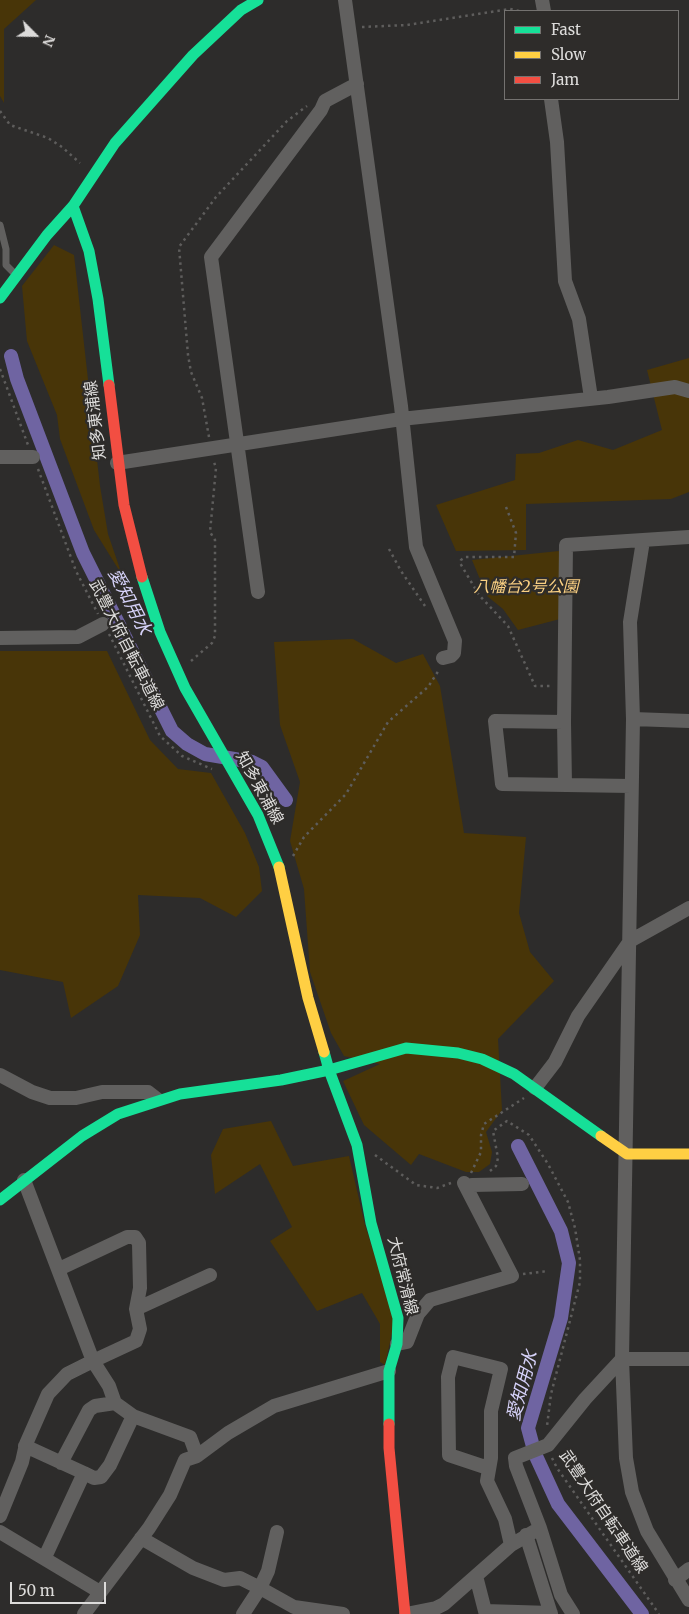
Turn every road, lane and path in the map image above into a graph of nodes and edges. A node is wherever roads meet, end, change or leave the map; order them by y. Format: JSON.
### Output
{"nodes":[{"id":1,"x":258,"y":0,"type":"edge"},
{"id":2,"x":345,"y":0,"type":"edge"},
{"id":3,"x":514,"y":10,"type":"edge"},
{"id":4,"x":349,"y":28,"type":"junction"},
{"id":5,"x":357,"y":84,"type":"junction"},
{"id":6,"x":551,"y":100,"type":"edge"},
{"id":7,"x":0,"y":111,"type":"edge"},
{"id":8,"x":94,"y":172,"type":"junction"},
{"id":9,"x":73,"y":206,"type":"junction"},
{"id":10,"x":0,"y":225,"type":"edge"},
{"id":11,"x":17,"y":276,"type":"junction"},
{"id":12,"x":0,"y":298,"type":"edge"},
{"id":13,"x":0,"y":370,"type":"edge"},
{"id":14,"x":689,"y":391,"type":"edge"},
{"id":15,"x":590,"y":398,"type":"junction"},
{"id":16,"x":400,"y":419,"type":"junction"},
{"id":17,"x":238,"y":445,"type":"junction"},
{"id":18,"x":0,"y":457,"type":"edge"},
{"id":19,"x":33,"y":457,"type":"junction"},
{"id":20,"x":117,"y":463,"type":"junction"},
{"id":21,"x":506,"y":507,"type":"dead end"},
{"id":22,"x":689,"y":537,"type":"edge"},
{"id":23,"x":643,"y":541,"type":"junction"},
{"id":24,"x":388,"y":549,"type":"dead end"},
{"id":25,"x":258,"y":592,"type":"dead end"},
{"id":26,"x":427,"y":609,"type":"dead end"},
{"id":27,"x":103,"y":624,"type":"junction"},
{"id":28,"x":0,"y":638,"type":"edge"},
{"id":29,"x":443,"y":658,"type":"joint"},
{"id":30,"x":565,"y":687,"type":"junction"},
{"id":31,"x":633,"y":720,"type":"junction"},
{"id":32,"x":689,"y":721,"type":"edge"},
{"id":33,"x":564,"y":722,"type":"junction"},
{"id":34,"x":235,"y":778,"type":"junction"},
{"id":35,"x":565,"y":785,"type":"junction"},
{"id":36,"x":631,"y":786,"type":"junction"},
{"id":37,"x":279,"y":870,"type":"junction"},
{"id":38,"x":689,"y":908,"type":"edge"},
{"id":39,"x":630,"y":941,"type":"junction"},
{"id":40,"x":329,"y":1070,"type":"junction"},
{"id":41,"x":0,"y":1075,"type":"edge"},
{"id":42,"x":534,"y":1088,"type":"junction"},
{"id":43,"x":157,"y":1099,"type":"junction"},
{"id":44,"x":357,"y":1145,"type":"junction"},
{"id":45,"x":627,"y":1154,"type":"junction"},
{"id":46,"x":689,"y":1154,"type":"edge"},
{"id":47,"x":487,"y":1173,"type":"dead end"},
{"id":48,"x":478,"y":1176,"type":"dead end"},
{"id":49,"x":24,"y":1180,"type":"junction"},
{"id":50,"x":467,"y":1181,"type":"junction"},
{"id":51,"x":522,"y":1184,"type":"dead end"},
{"id":52,"x":0,"y":1200,"type":"edge"},
{"id":53,"x":59,"y":1269,"type":"junction"},
{"id":54,"x":548,"y":1271,"type":"dead end"},
{"id":55,"x":210,"y":1276,"type":"dead end"},
{"id":56,"x":512,"y":1276,"type":"junction"},
{"id":57,"x":136,"y":1310,"type":"junction"},
{"id":58,"x":397,"y":1344,"type":"junction"},
{"id":59,"x":622,"y":1359,"type":"junction"},
{"id":60,"x":689,"y":1359,"type":"edge"},
{"id":61,"x":93,"y":1361,"type":"junction"},
{"id":62,"x":388,"y":1371,"type":"junction"},
{"id":63,"x":115,"y":1403,"type":"junction"},
{"id":64,"x":133,"y":1416,"type":"junction"},
{"id":65,"x":548,"y":1444,"type":"junction"},
{"id":66,"x":25,"y":1446,"type":"junction"},
{"id":67,"x":197,"y":1456,"type":"junction"},
{"id":68,"x":61,"y":1463,"type":"junction"},
{"id":69,"x":488,"y":1468,"type":"junction"},
{"id":70,"x":84,"y":1473,"type":"junction"},
{"id":71,"x":0,"y":1516,"type":"edge"},
{"id":72,"x":540,"y":1528,"type":"junction"},
{"id":73,"x":0,"y":1532,"type":"edge"},
{"id":74,"x":277,"y":1532,"type":"dead end"},
{"id":75,"x":526,"y":1535,"type":"junction"},
{"id":76,"x":141,"y":1538,"type":"junction"},
{"id":77,"x":511,"y":1545,"type":"junction"},
{"id":78,"x":45,"y":1558,"type":"junction"},
{"id":79,"x":689,"y":1568,"type":"edge"},
{"id":80,"x":476,"y":1576,"type":"junction"},
{"id":81,"x":675,"y":1580,"type":"junction"},
{"id":82,"x":260,"y":1588,"type":"junction"},
{"id":83,"x":100,"y":1592,"type":"junction"},
{"id":84,"x":689,"y":1600,"type":"edge"},
{"id":85,"x":449,"y":1607,"type":"edge"},
{"id":86,"x":89,"y":1612,"type":"edge"},
{"id":87,"x":551,"y":1613,"type":"edge"},
{"id":88,"x":243,"y":1614,"type":"edge"},
{"id":89,"x":343,"y":1614,"type":"edge"},
{"id":90,"x":406,"y":1614,"type":"edge"},
{"id":91,"x":572,"y":1614,"type":"edge"},
{"id":92,"x":659,"y":1614,"type":"edge"}],
"edges":[{"from":1,"to":8,"type":"main road"},
{"from":2,"to":4,"type":"street"},
{"from":3,"to":4,"type":"path"},
{"from":4,"to":5,"type":"street"},
{"from":5,"to":16,"type":"street"},
{"from":5,"to":17,"type":"street"},
{"from":6,"to":15,"type":"street"},
{"from":7,"to":8,"type":"path"},
{"from":8,"to":9,"type":"main road"},
{"from":9,"to":11,"type":"main road"},
{"from":9,"to":20,"type":"main road","name":"知多東浦線"},
{"from":10,"to":11,"type":"lane"},
{"from":11,"to":12,"type":"main road"},
{"from":13,"to":19,"type":"path","name":"武豊大府自転車道線"},
{"from":14,"to":15,"type":"street"},
{"from":15,"to":16,"type":"street"},
{"from":16,"to":17,"type":"street"},
{"from":16,"to":29,"type":"street"},
{"from":17,"to":20,"type":"street"},
{"from":17,"to":25,"type":"street"},
{"from":18,"to":19,"type":"street"},
{"from":19,"to":27,"type":"path","name":"武豊大府自転車道線"},
{"from":20,"to":34,"type":"main road","name":"知多東浦線"},
{"from":21,"to":30,"type":"path"},
{"from":22,"to":23,"type":"street"},
{"from":23,"to":30,"type":"street"},
{"from":23,"to":31,"type":"street"},
{"from":24,"to":26,"type":"path"},
{"from":27,"to":28,"type":"street"},
{"from":27,"to":34,"type":"path","name":"武豊大府自転車道線"},
{"from":29,"to":37,"type":"path"},
{"from":30,"to":33,"type":"street"},
{"from":31,"to":32,"type":"street"},
{"from":31,"to":36,"type":"street"},
{"from":33,"to":35,"type":"street"},
{"from":33,"to":35,"type":"street"},
{"from":34,"to":37,"type":"main road","name":"知多東浦線"},
{"from":35,"to":36,"type":"street"},
{"from":36,"to":39,"type":"street"},
{"from":37,"to":40,"type":"main road","name":"知多東浦線"},
{"from":38,"to":39,"type":"street"},
{"from":39,"to":42,"type":"street"},
{"from":39,"to":45,"type":"street"},
{"from":40,"to":42,"type":"main road"},
{"from":40,"to":43,"type":"main road"},
{"from":40,"to":44,"type":"main road","name":"大府常滑線"},
{"from":41,"to":43,"type":"street"},
{"from":42,"to":45,"type":"main road"},
{"from":42,"to":50,"type":"path"},
{"from":43,"to":49,"type":"main road"},
{"from":44,"to":50,"type":"path"},
{"from":44,"to":58,"type":"main road","name":"大府常滑線"},
{"from":45,"to":46,"type":"main road"},
{"from":45,"to":59,"type":"street"},
{"from":47,"to":65,"type":"path"},
{"from":48,"to":50,"type":"path"},
{"from":49,"to":52,"type":"main road"},
{"from":49,"to":53,"type":"street"},
{"from":50,"to":51,"type":"street"},
{"from":50,"to":56,"type":"street"},
{"from":53,"to":57,"type":"street"},
{"from":53,"to":61,"type":"street"},
{"from":54,"to":56,"type":"path"},
{"from":55,"to":57,"type":"street"},
{"from":56,"to":58,"type":"street"},
{"from":57,"to":61,"type":"street"},
{"from":58,"to":62,"type":"main road","name":"大府常滑線"},
{"from":59,"to":60,"type":"street"},
{"from":59,"to":65,"type":"street"},
{"from":59,"to":81,"type":"street"},
{"from":61,"to":63,"type":"street"},
{"from":61,"to":66,"type":"street"},
{"from":62,"to":67,"type":"street"},
{"from":62,"to":90,"type":"main road","name":"大府常滑線"},
{"from":63,"to":64,"type":"street"},
{"from":63,"to":68,"type":"street"},
{"from":64,"to":67,"type":"street"},
{"from":64,"to":70,"type":"street"},
{"from":65,"to":72,"type":"street"},
{"from":65,"to":92,"type":"path","name":"武豊大府自転車道線"},
{"from":66,"to":68,"type":"street"},
{"from":66,"to":71,"type":"street"},
{"from":67,"to":76,"type":"street"},
{"from":68,"to":70,"type":"street"},
{"from":69,"to":69,"type":"street"},
{"from":69,"to":77,"type":"street"},
{"from":70,"to":78,"type":"street"},
{"from":72,"to":75,"type":"street"},
{"from":72,"to":91,"type":"street"},
{"from":73,"to":78,"type":"street"},
{"from":74,"to":82,"type":"street"},
{"from":75,"to":77,"type":"street"},
{"from":75,"to":87,"type":"street"},
{"from":76,"to":82,"type":"street"},
{"from":76,"to":83,"type":"street"},
{"from":77,"to":80,"type":"street"},
{"from":78,"to":83,"type":"street"},
{"from":79,"to":81,"type":"street"},
{"from":80,"to":85,"type":"street"},
{"from":80,"to":87,"type":"street"},
{"from":81,"to":84,"type":"street"},
{"from":82,"to":88,"type":"street"},
{"from":82,"to":89,"type":"street"},
{"from":83,"to":86,"type":"street"},
{"from":85,"to":90,"type":"street"}]}
